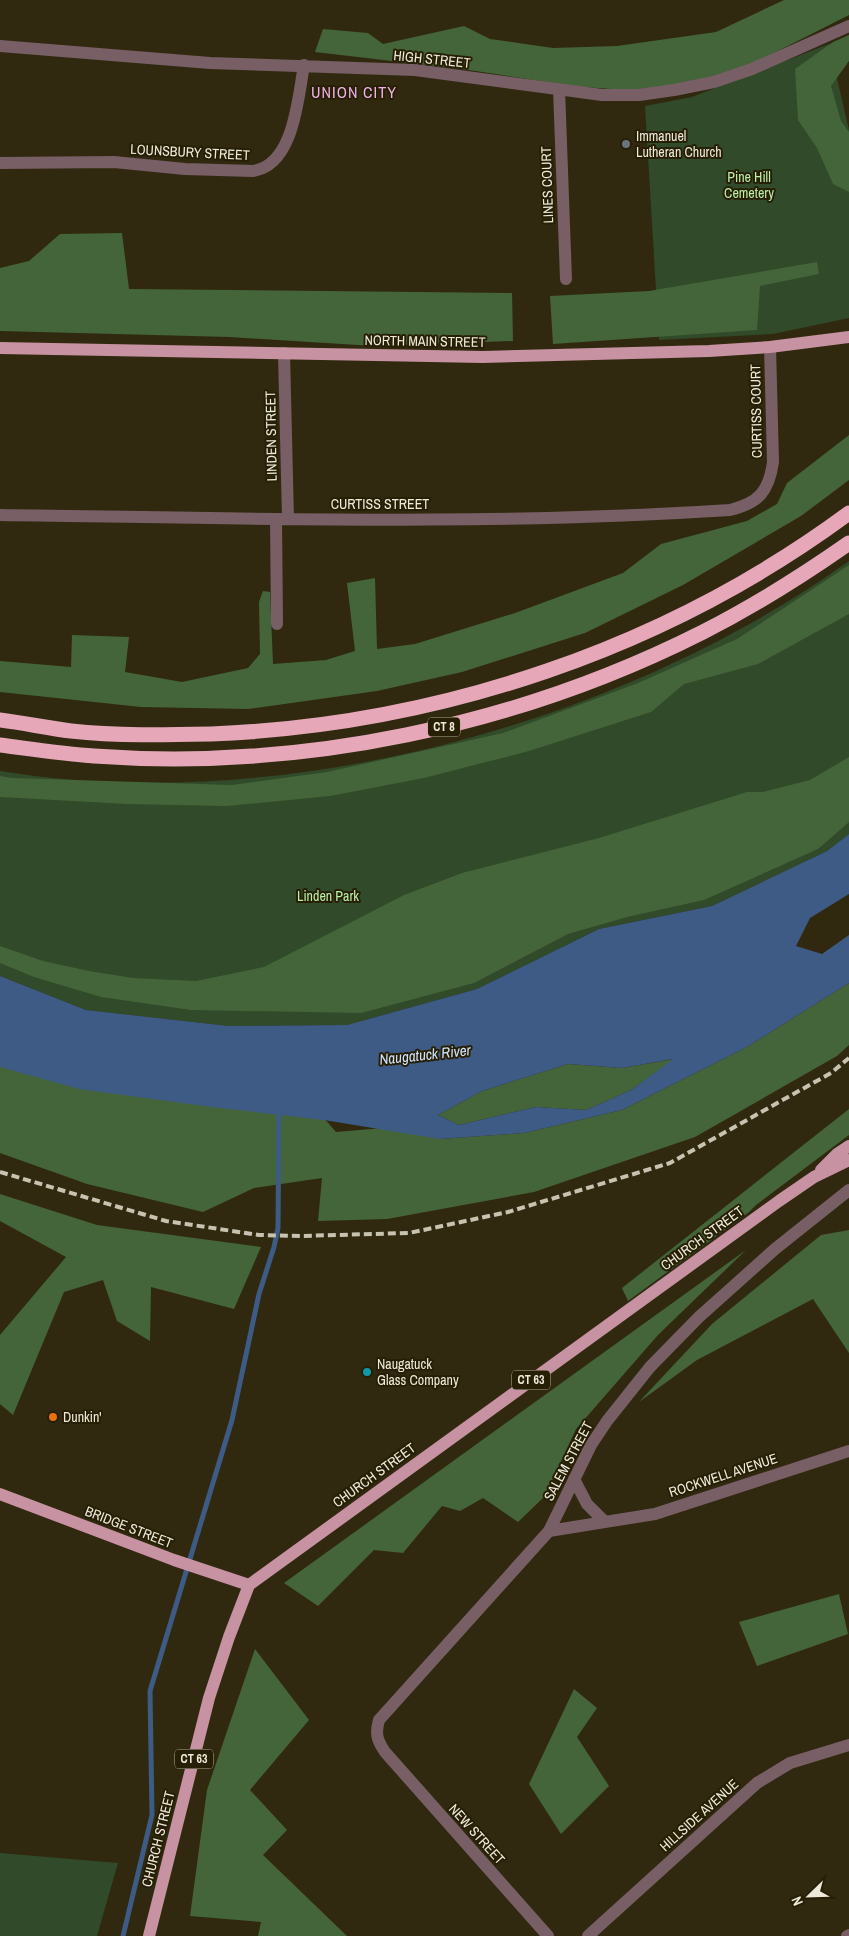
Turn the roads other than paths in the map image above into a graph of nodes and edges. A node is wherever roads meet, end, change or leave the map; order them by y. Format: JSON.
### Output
{"nodes":[{"id":1,"x":849,"y":26,"type":"edge"},
{"id":2,"x":0,"y":46,"type":"edge"},
{"id":3,"x":304,"y":66,"type":"junction"},
{"id":4,"x":559,"y":89,"type":"junction"},
{"id":5,"x":0,"y":163,"type":"edge"},
{"id":6,"x":566,"y":279,"type":"dead end"},
{"id":7,"x":849,"y":337,"type":"edge"},
{"id":8,"x":770,"y":347,"type":"junction"},
{"id":9,"x":0,"y":348,"type":"edge"},
{"id":10,"x":284,"y":353,"type":"junction"},
{"id":11,"x":756,"y":499,"type":"joint"},
{"id":12,"x":849,"y":514,"type":"edge"},
{"id":13,"x":0,"y":515,"type":"edge"},
{"id":14,"x":282,"y":519,"type":"junction"},
{"id":15,"x":849,"y":543,"type":"edge"},
{"id":16,"x":277,"y":624,"type":"dead end"},
{"id":17,"x":0,"y":713,"type":"edge"},
{"id":18,"x":0,"y":720,"type":"edge"},
{"id":19,"x":72,"y":731,"type":"junction"},
{"id":20,"x":0,"y":745,"type":"edge"},
{"id":21,"x":0,"y":752,"type":"edge"},
{"id":22,"x":94,"y":756,"type":"junction"},
{"id":23,"x":849,"y":1146,"type":"edge"},
{"id":24,"x":849,"y":1160,"type":"edge"},
{"id":25,"x":814,"y":1177,"type":"junction"},
{"id":26,"x":849,"y":1190,"type":"edge"},
{"id":27,"x":849,"y":1450,"type":"edge"},
{"id":28,"x":574,"y":1480,"type":"junction"},
{"id":29,"x":0,"y":1494,"type":"edge"},
{"id":30,"x":605,"y":1522,"type":"junction"},
{"id":31,"x":549,"y":1531,"type":"junction"},
{"id":32,"x":249,"y":1584,"type":"junction"},
{"id":33,"x":849,"y":1745,"type":"edge"},
{"id":34,"x":385,"y":1752,"type":"joint"},
{"id":35,"x":149,"y":1936,"type":"edge"},
{"id":36,"x":548,"y":1936,"type":"edge"},
{"id":37,"x":588,"y":1936,"type":"edge"}],
"edges":[{"from":1,"to":4,"type":"street","name":"HIGH STREET"},
{"from":2,"to":3,"type":"street","name":"HIGH STREET"},
{"from":3,"to":4,"type":"street","name":"HIGH STREET"},
{"from":3,"to":5,"type":"street","name":"LOUNSBURY STREET"},
{"from":4,"to":6,"type":"street","name":"LINES COURT"},
{"from":7,"to":8,"type":"main road","name":"NORTH MAIN STREET"},
{"from":8,"to":10,"type":"main road","name":"NORTH MAIN STREET"},
{"from":8,"to":11,"type":"street","name":"CURTISS COURT"},
{"from":9,"to":10,"type":"main road","name":"NORTH MAIN STREET"},
{"from":10,"to":14,"type":"street","name":"LINDEN STREET"},
{"from":11,"to":14,"type":"street","name":"CURTISS STREET"},
{"from":12,"to":19,"type":"highway","number":"CT 8"},
{"from":13,"to":14,"type":"street","name":"CURTISS STREET"},
{"from":14,"to":16,"type":"street","name":"LINDEN STREET"},
{"from":15,"to":22,"type":"highway","number":"CT 8"},
{"from":17,"to":19,"type":"highway"},
{"from":18,"to":19,"type":"highway","number":"CT 8"},
{"from":20,"to":22,"type":"highway","number":"CT 8"},
{"from":21,"to":22,"type":"highway"},
{"from":23,"to":25,"type":"main road","name":"CHURCH STREET"},
{"from":24,"to":25,"type":"main road","name":"CHURCH STREET","number":"CT 63"},
{"from":25,"to":32,"type":"main road","name":"CHURCH STREET","number":"CT 63"},
{"from":26,"to":28,"type":"street","name":"SALEM STREET"},
{"from":27,"to":30,"type":"street","name":"ROCKWELL AVENUE"},
{"from":28,"to":30,"type":"street"},
{"from":28,"to":31,"type":"street","name":"SALEM STREET"},
{"from":29,"to":32,"type":"main road","name":"BRIDGE STREET"},
{"from":30,"to":31,"type":"street","name":"ROCKWELL AVENUE"},
{"from":31,"to":34,"type":"street","name":"SALEM STREET"},
{"from":32,"to":35,"type":"main road","name":"CHURCH STREET","number":"CT 63"},
{"from":33,"to":37,"type":"street","name":"HILLSIDE AVENUE"},
{"from":34,"to":36,"type":"street","name":"NEW STREET"}]}
